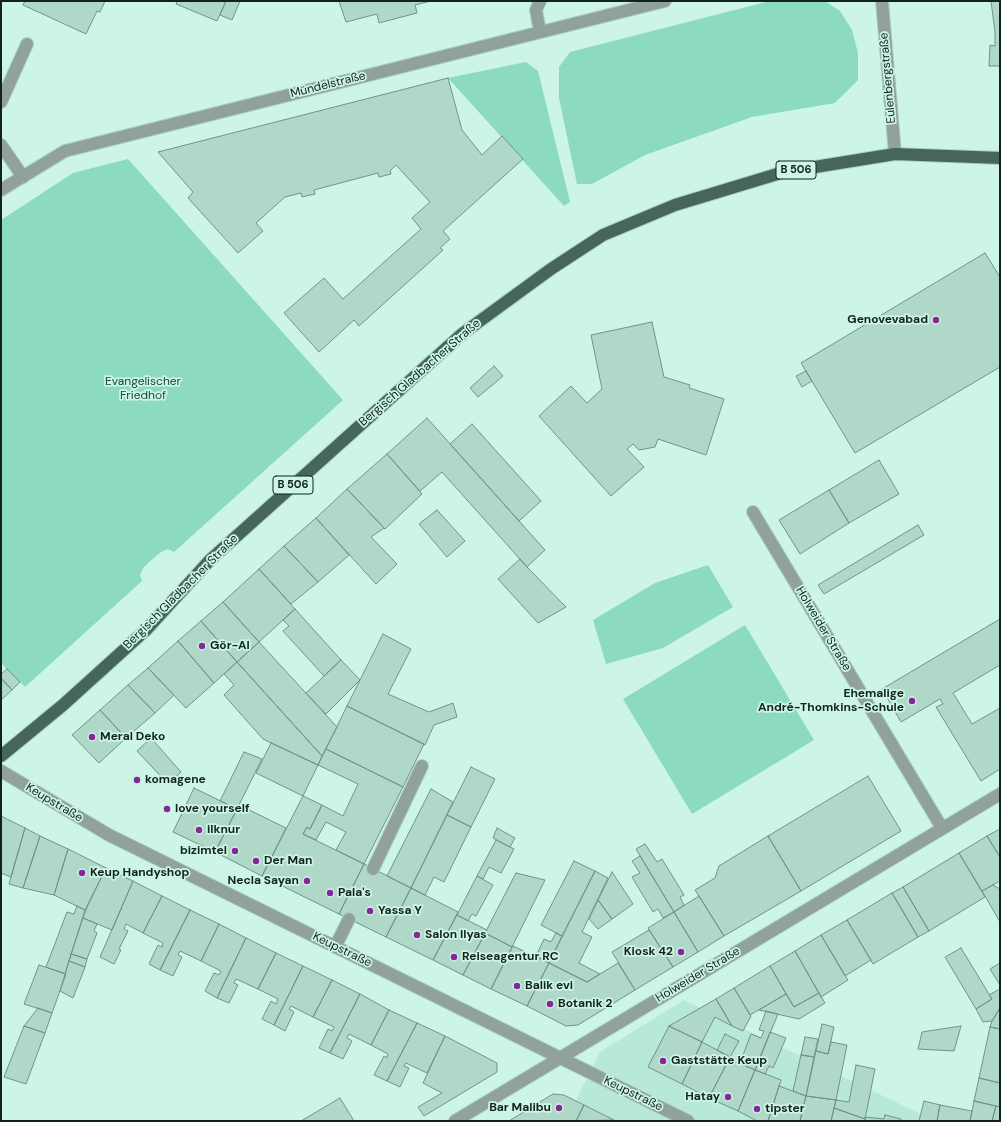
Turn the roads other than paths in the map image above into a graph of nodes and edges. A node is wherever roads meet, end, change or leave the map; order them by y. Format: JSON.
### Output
{"nodes":[{"id":1,"x":540,"y":1,"type":"edge"},
{"id":2,"x":665,"y":1,"type":"edge"},
{"id":3,"x":882,"y":1,"type":"edge"},
{"id":4,"x":540,"y":32,"type":"junction"},
{"id":5,"x":27,"y":44,"type":"dead end"},
{"id":6,"x":1,"y":102,"type":"edge"},
{"id":7,"x":1,"y":145,"type":"edge"},
{"id":8,"x":895,"y":154,"type":"junction"},
{"id":9,"x":1000,"y":158,"type":"edge"},
{"id":10,"x":23,"y":177,"type":"junction"},
{"id":11,"x":1,"y":190,"type":"edge"},
{"id":12,"x":753,"y":512,"type":"dead end"},
{"id":13,"x":1,"y":756,"type":"edge"},
{"id":14,"x":422,"y":766,"type":"dead end"},
{"id":15,"x":1,"y":771,"type":"edge"},
{"id":16,"x":1000,"y":794,"type":"edge"},
{"id":17,"x":942,"y":828,"type":"junction"},
{"id":18,"x":373,"y":869,"type":"dead end"},
{"id":19,"x":349,"y":919,"type":"dead end"},
{"id":20,"x":335,"y":947,"type":"junction"},
{"id":21,"x":560,"y":1058,"type":"junction"},
{"id":22,"x":455,"y":1121,"type":"edge"},
{"id":23,"x":688,"y":1121,"type":"edge"}],
"edges":[{"from":1,"to":4,"type":"street"},
{"from":2,"to":4,"type":"street","name":"Mündelstraße"},
{"from":3,"to":8,"type":"street","name":"Eulenbergstraße"},
{"from":4,"to":10,"type":"street","name":"Mündelstraße"},
{"from":5,"to":6,"type":"street"},
{"from":7,"to":10,"type":"street"},
{"from":8,"to":9,"type":"main road","name":"Bergisch Gladbacher Straße","number":"B 506"},
{"from":8,"to":13,"type":"main road","name":"Bergisch Gladbacher Straße","number":"B 506"},
{"from":10,"to":11,"type":"street","name":"Mündelstraße"},
{"from":12,"to":17,"type":"street","name":"Holweider Straße"},
{"from":14,"to":18,"type":"street"},
{"from":15,"to":20,"type":"street","name":"Keupstraße"},
{"from":16,"to":17,"type":"street","name":"Holweider Straße"},
{"from":17,"to":21,"type":"street","name":"Holweider Straße"},
{"from":19,"to":20,"type":"street"},
{"from":20,"to":21,"type":"street","name":"Keupstraße"},
{"from":21,"to":22,"type":"street","name":"Holweider Straße"},
{"from":21,"to":23,"type":"street","name":"Keupstraße"}]}
